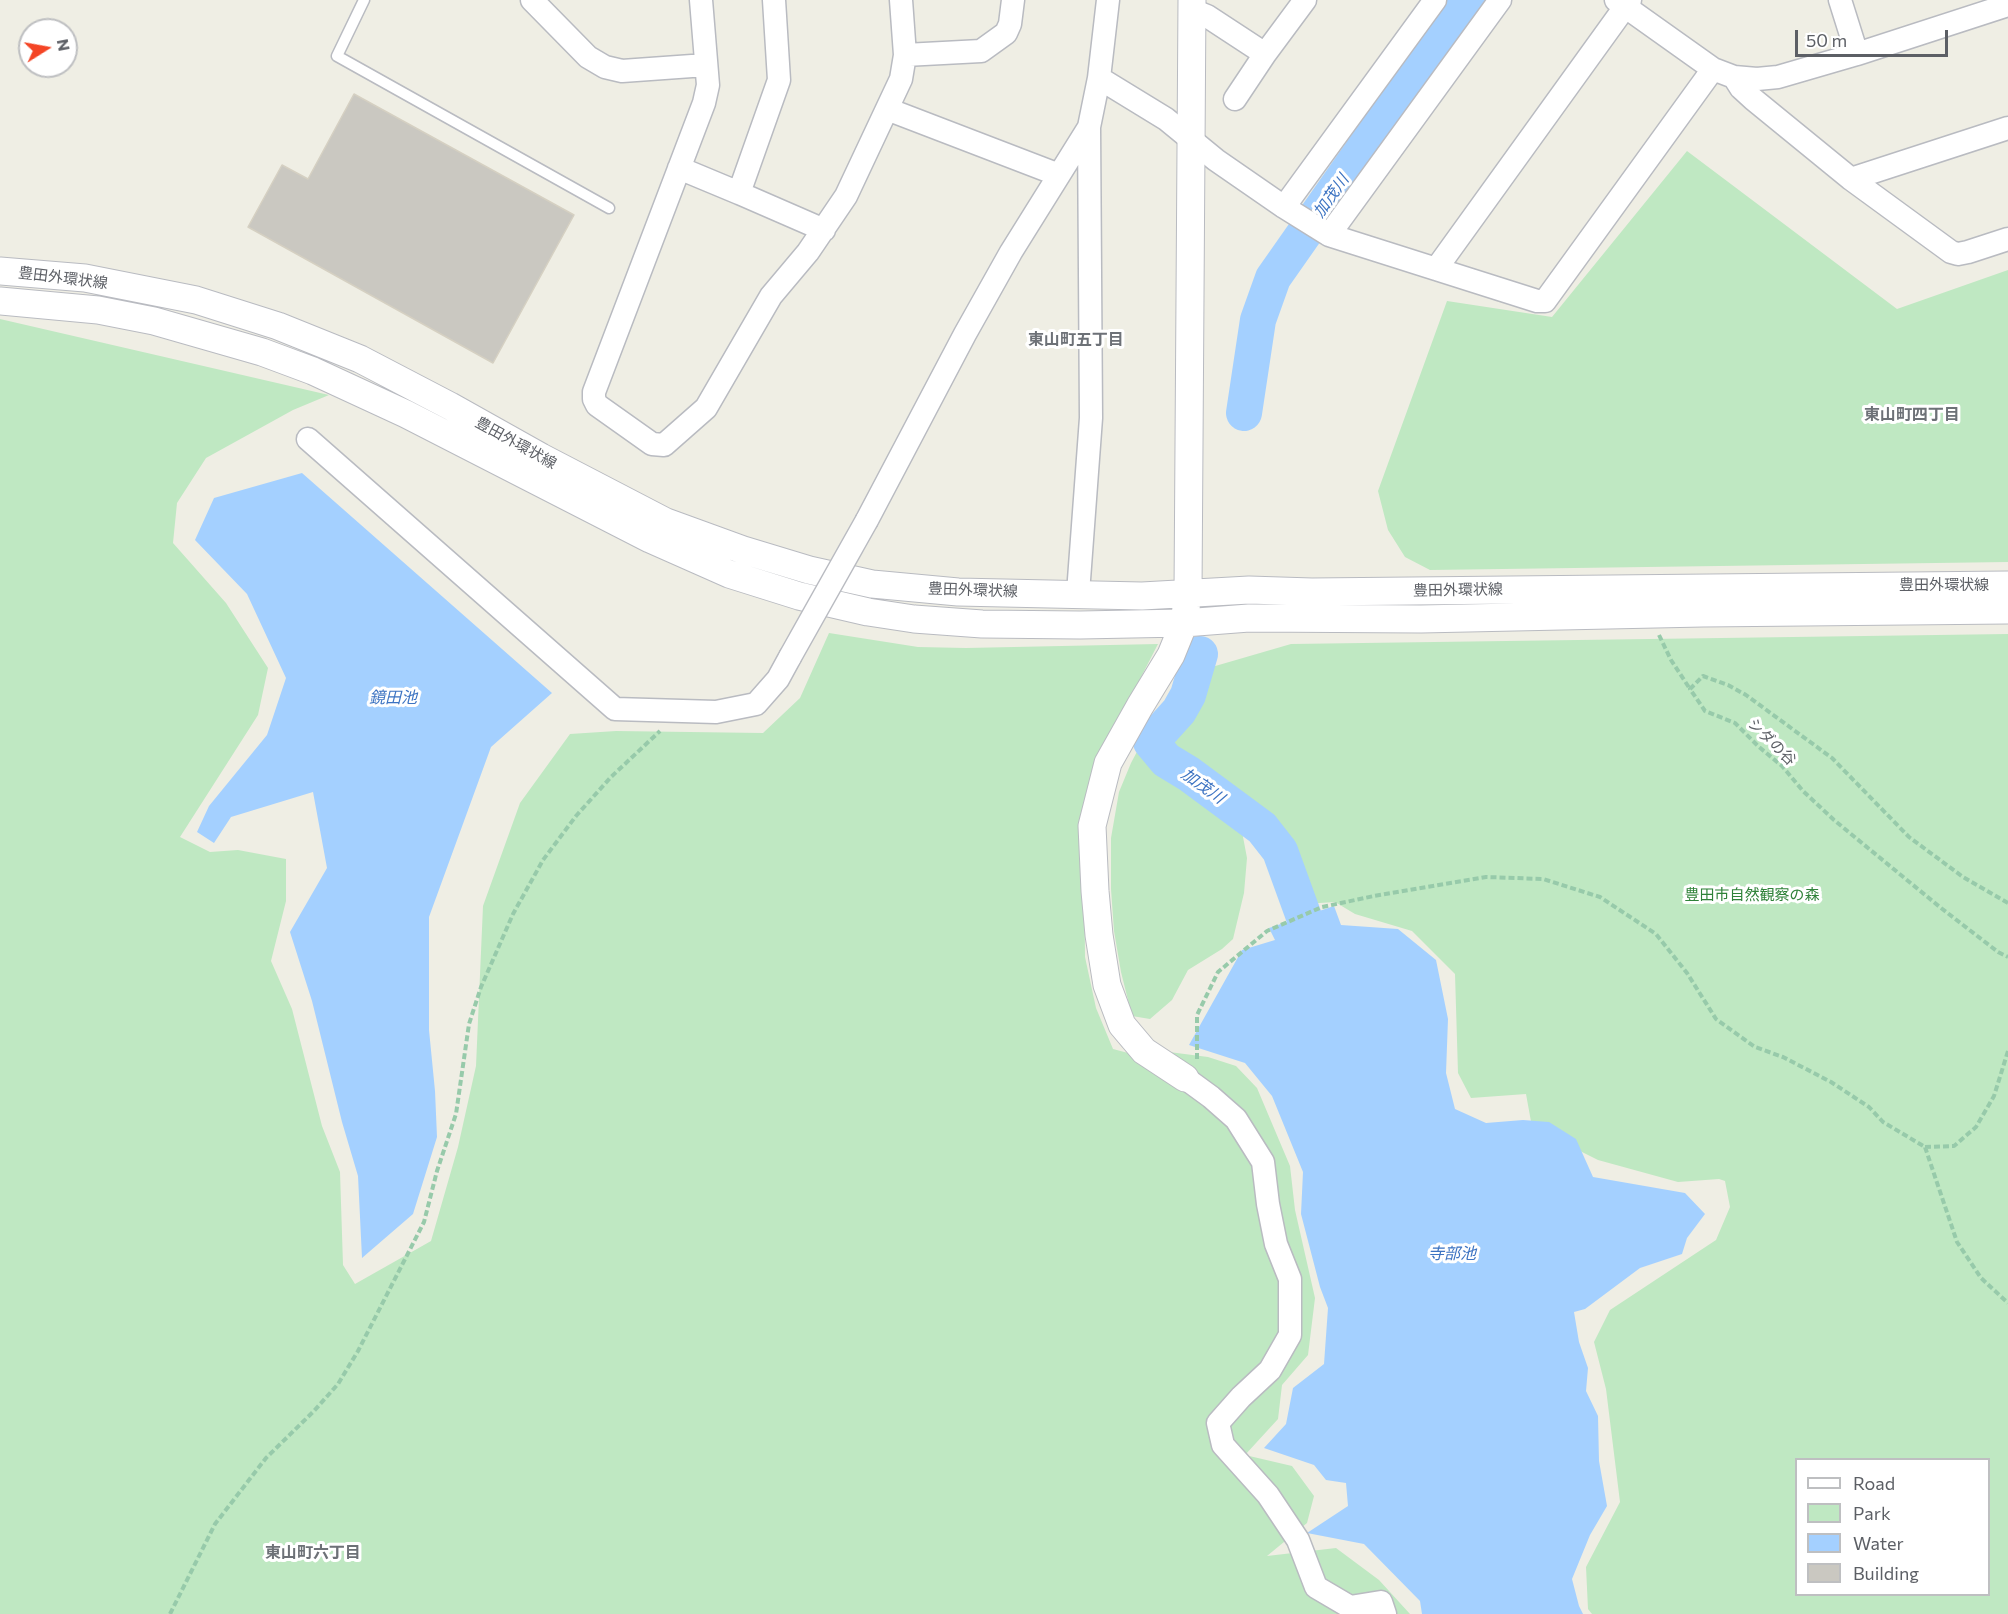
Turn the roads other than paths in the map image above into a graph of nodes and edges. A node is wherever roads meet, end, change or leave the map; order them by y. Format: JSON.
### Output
{"nodes":[{"id":1,"x":364,"y":0,"type":"edge"},
{"id":2,"x":532,"y":0,"type":"edge"},
{"id":3,"x":700,"y":0,"type":"edge"},
{"id":4,"x":774,"y":0,"type":"edge"},
{"id":5,"x":901,"y":0,"type":"edge"},
{"id":6,"x":1013,"y":0,"type":"edge"},
{"id":7,"x":1108,"y":0,"type":"edge"},
{"id":8,"x":1305,"y":0,"type":"edge"},
{"id":9,"x":1435,"y":0,"type":"edge"},
{"id":10,"x":1500,"y":0,"type":"edge"},
{"id":11,"x":1840,"y":0,"type":"edge"},
{"id":12,"x":1624,"y":2,"type":"edge"},
{"id":13,"x":1192,"y":5,"type":"edge"},
{"id":14,"x":2008,"y":5,"type":"edge"},
{"id":15,"x":905,"y":54,"type":"junction"},
{"id":16,"x":1265,"y":54,"type":"junction"},
{"id":17,"x":1857,"y":54,"type":"junction"},
{"id":18,"x":706,"y":64,"type":"junction"},
{"id":19,"x":1713,"y":69,"type":"junction"},
{"id":20,"x":1734,"y":77,"type":"junction"},
{"id":21,"x":1099,"y":78,"type":"junction"},
{"id":22,"x":1235,"y":99,"type":"dead end"},
{"id":23,"x":887,"y":109,"type":"junction"},
{"id":24,"x":1089,"y":127,"type":"junction"},
{"id":25,"x":2008,"y":128,"type":"edge"},
{"id":26,"x":1190,"y":139,"type":"junction"},
{"id":27,"x":679,"y":168,"type":"junction"},
{"id":28,"x":1059,"y":176,"type":"junction"},
{"id":29,"x":1851,"y":179,"type":"junction"},
{"id":30,"x":739,"y":193,"type":"junction"},
{"id":31,"x":609,"y":208,"type":"dead end"},
{"id":32,"x":1285,"y":208,"type":"junction"},
{"id":33,"x":824,"y":230,"type":"junction"},
{"id":34,"x":1328,"y":234,"type":"junction"},
{"id":35,"x":2008,"y":239,"type":"edge"},
{"id":36,"x":1436,"y":269,"type":"junction"},
{"id":37,"x":0,"y":271,"type":"edge"},
{"id":38,"x":0,"y":301,"type":"edge"},
{"id":39,"x":308,"y":439,"type":"dead end"},
{"id":40,"x":2008,"y":585,"type":"edge"},
{"id":41,"x":1078,"y":593,"type":"junction"},
{"id":42,"x":1188,"y":593,"type":"junction"},
{"id":43,"x":2008,"y":610,"type":"edge"},
{"id":44,"x":1184,"y":623,"type":"junction"},
{"id":45,"x":1185,"y":1078,"type":"joint"},
{"id":46,"x":1385,"y":1614,"type":"edge"}],
"edges":[{"from":1,"to":31,"type":"lane"},
{"from":2,"to":18,"type":"street"},
{"from":3,"to":18,"type":"street"},
{"from":4,"to":30,"type":"street"},
{"from":5,"to":15,"type":"street"},
{"from":6,"to":15,"type":"street"},
{"from":7,"to":21,"type":"street"},
{"from":8,"to":16,"type":"street"},
{"from":9,"to":32,"type":"street"},
{"from":10,"to":34,"type":"street"},
{"from":11,"to":17,"type":"street"},
{"from":12,"to":19,"type":"street"},
{"from":12,"to":36,"type":"street"},
{"from":13,"to":16,"type":"street"},
{"from":13,"to":26,"type":"street"},
{"from":14,"to":17,"type":"street"},
{"from":15,"to":23,"type":"street"},
{"from":16,"to":22,"type":"street"},
{"from":17,"to":20,"type":"street"},
{"from":18,"to":27,"type":"street"},
{"from":19,"to":20,"type":"street"},
{"from":19,"to":36,"type":"street"},
{"from":20,"to":29,"type":"street"},
{"from":21,"to":24,"type":"street"},
{"from":21,"to":26,"type":"street"},
{"from":23,"to":28,"type":"street"},
{"from":23,"to":33,"type":"street"},
{"from":24,"to":28,"type":"street"},
{"from":24,"to":41,"type":"street"},
{"from":25,"to":29,"type":"street"},
{"from":26,"to":32,"type":"street"},
{"from":26,"to":42,"type":"street"},
{"from":27,"to":30,"type":"street"},
{"from":27,"to":33,"type":"street"},
{"from":28,"to":39,"type":"street","bridge":true},
{"from":29,"to":35,"type":"street"},
{"from":30,"to":33,"type":"street"},
{"from":32,"to":34,"type":"street"},
{"from":34,"to":36,"type":"street"},
{"from":37,"to":41,"type":"street","name":"豊田外環状線"},
{"from":38,"to":44,"type":"street","name":"豊田外環状線"},
{"from":40,"to":42,"type":"street","name":"豊田外環状線"},
{"from":41,"to":42,"type":"street","name":"豊田外環状線"},
{"from":42,"to":44,"type":"street"},
{"from":43,"to":44,"type":"street","name":"豊田外環状線"},
{"from":44,"to":45,"type":"street"},
{"from":45,"to":46,"type":"street"}]}
